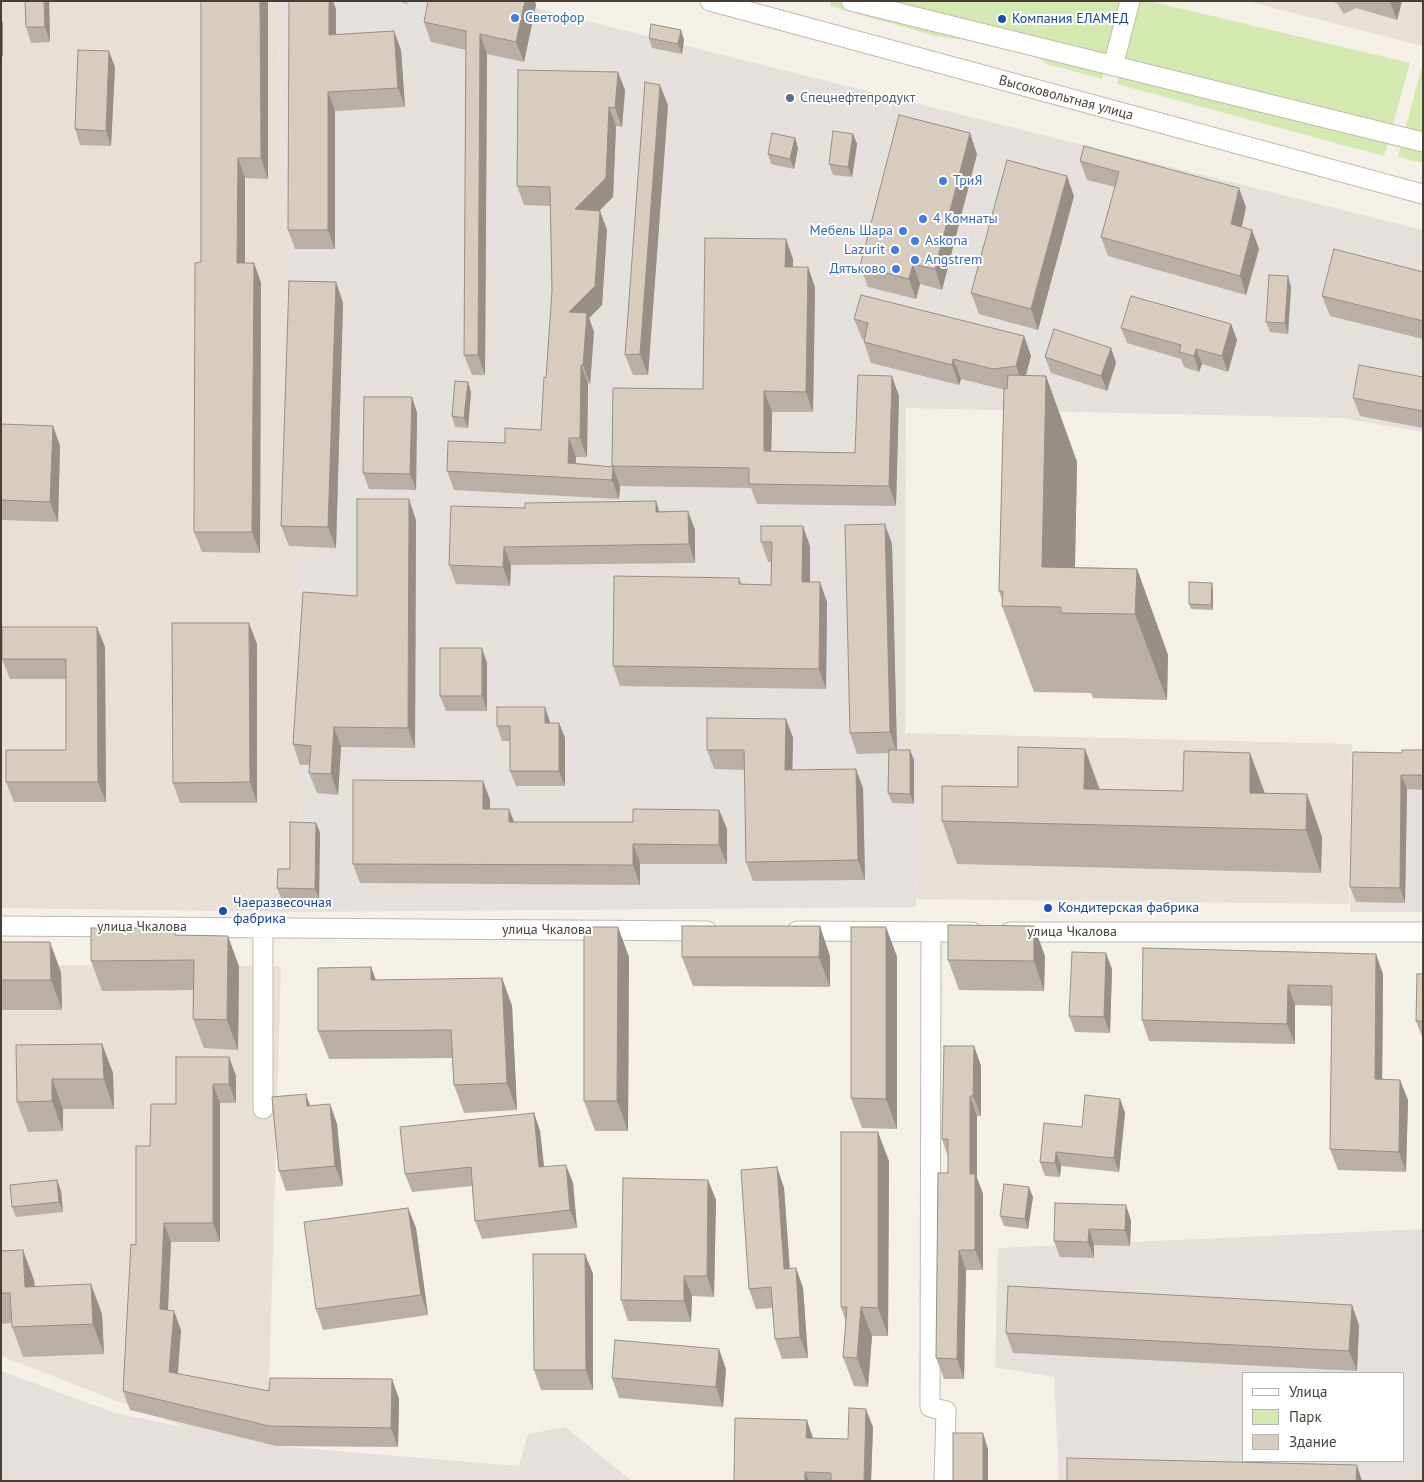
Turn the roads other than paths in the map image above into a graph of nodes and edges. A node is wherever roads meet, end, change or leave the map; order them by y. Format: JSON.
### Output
{"nodes":[{"id":1,"x":851,"y":1,"type":"edge"},
{"id":2,"x":1130,"y":1,"type":"edge"},
{"id":3,"x":715,"y":3,"type":"edge"},
{"id":4,"x":1113,"y":66,"type":"junction"},
{"id":5,"x":1423,"y":142,"type":"edge"},
{"id":6,"x":1423,"y":194,"type":"edge"},
{"id":7,"x":1,"y":926,"type":"edge"},
{"id":8,"x":263,"y":928,"type":"junction"},
{"id":9,"x":724,"y":931,"type":"edge"},
{"id":10,"x":784,"y":931,"type":"edge"},
{"id":11,"x":931,"y":932,"type":"junction"},
{"id":12,"x":1423,"y":932,"type":"edge"},
{"id":13,"x":263,"y":1109,"type":"dead end"},
{"id":14,"x":944,"y":1481,"type":"edge"}],
"edges":[{"from":1,"to":4,"type":"street"},
{"from":2,"to":4,"type":"street"},
{"from":3,"to":6,"type":"street","name":"Высоковольтная улица"},
{"from":4,"to":5,"type":"street"},
{"from":7,"to":8,"type":"street","name":"улица Чкалова"},
{"from":8,"to":9,"type":"street","name":"улица Чкалова"},
{"from":8,"to":13,"type":"street"},
{"from":10,"to":11,"type":"street","name":"улица Чкалова"},
{"from":11,"to":12,"type":"street","name":"улица Чкалова"},
{"from":11,"to":14,"type":"street"}]}
